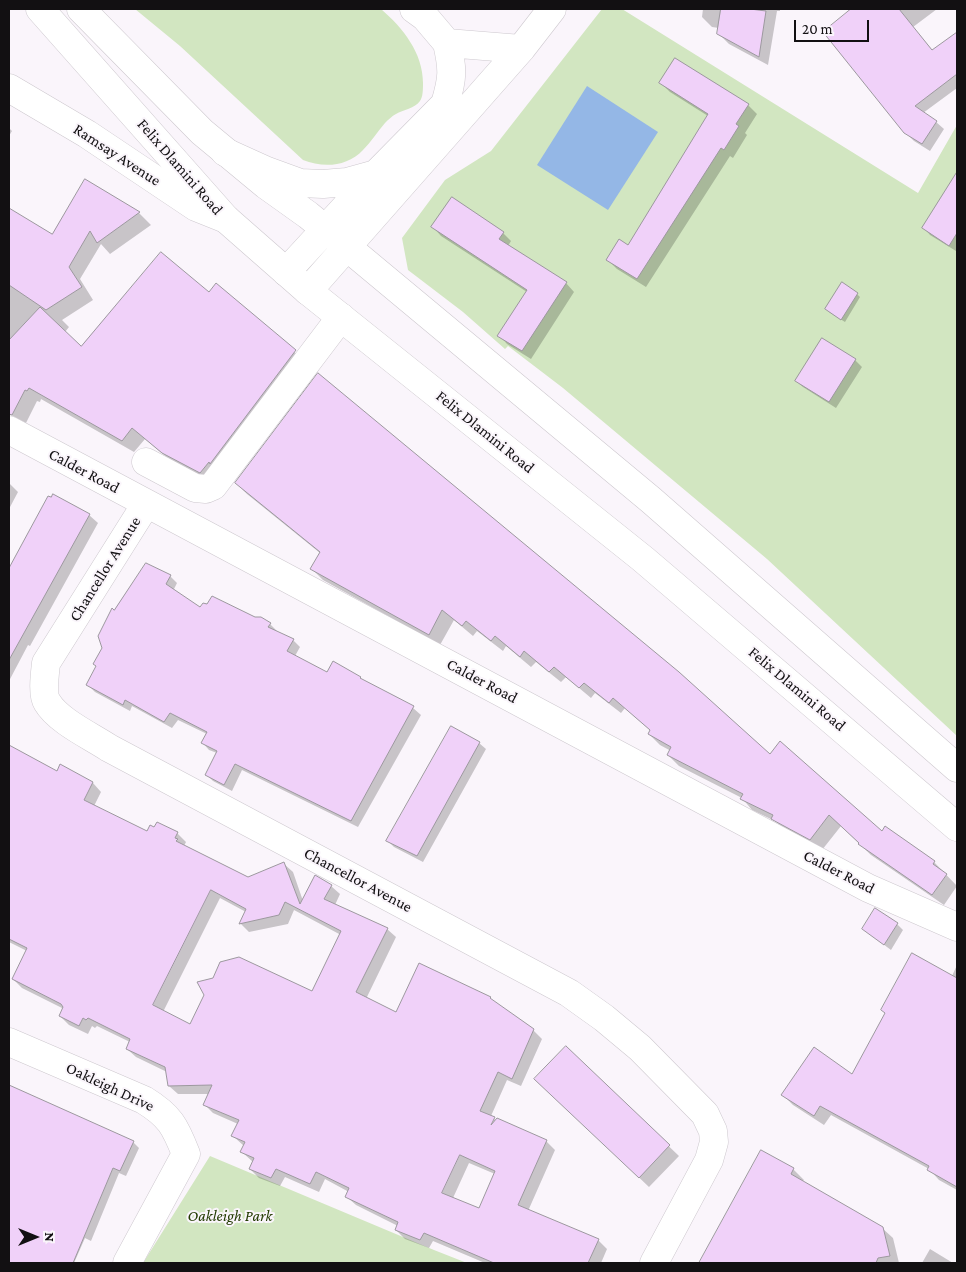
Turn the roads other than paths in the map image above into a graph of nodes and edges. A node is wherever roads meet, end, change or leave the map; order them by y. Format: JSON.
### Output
{"nodes":[{"id":1,"x":40,"y":9,"type":"edge"},
{"id":2,"x":81,"y":9,"type":"edge"},
{"id":3,"x":414,"y":9,"type":"edge"},
{"id":4,"x":552,"y":9,"type":"edge"},
{"id":5,"x":447,"y":44,"type":"junction"},
{"id":6,"x":521,"y":48,"type":"junction"},
{"id":7,"x":9,"y":88,"type":"edge"},
{"id":8,"x":225,"y":152,"type":"junction"},
{"id":9,"x":376,"y":174,"type":"junction"},
{"id":10,"x":226,"y":219,"type":"junction"},
{"id":11,"x":324,"y":229,"type":"junction"},
{"id":12,"x":347,"y":247,"type":"junction"},
{"id":13,"x":286,"y":272,"type":"junction"},
{"id":14,"x":308,"y":291,"type":"junction"},
{"id":15,"x":341,"y":317,"type":"junction"},
{"id":16,"x":9,"y":430,"type":"edge"},
{"id":17,"x":146,"y":462,"type":"dead end"},
{"id":18,"x":146,"y":504,"type":"junction"},
{"id":19,"x":957,"y":768,"type":"edge"},
{"id":20,"x":957,"y":827,"type":"edge"},
{"id":21,"x":957,"y":927,"type":"edge"},
{"id":22,"x":9,"y":1042,"type":"edge"},
{"id":23,"x":127,"y":1263,"type":"edge"},
{"id":24,"x":654,"y":1263,"type":"edge"}],
"edges":[{"from":1,"to":10,"type":"main road","name":"Felix Dlamini Road"},
{"from":2,"to":8,"type":"main road"},
{"from":3,"to":5,"type":"main road"},
{"from":4,"to":6,"type":"main road"},
{"from":5,"to":6,"type":"main road"},
{"from":5,"to":9,"type":"main road"},
{"from":6,"to":12,"type":"main road"},
{"from":7,"to":10,"type":"main road","name":"Ramsay Avenue"},
{"from":8,"to":9,"type":"main road"},
{"from":8,"to":11,"type":"main road"},
{"from":9,"to":11,"type":"main road"},
{"from":10,"to":13,"type":"main road","name":"Felix Dlamini Road"},
{"from":11,"to":12,"type":"main road"},
{"from":11,"to":13,"type":"main road"},
{"from":12,"to":14,"type":"main road"},
{"from":12,"to":19,"type":"main road"},
{"from":13,"to":14,"type":"main road","name":"Felix Dlamini Road"},
{"from":14,"to":15,"type":"main road","name":"Felix Dlamini Road"},
{"from":15,"to":17,"type":"main road"},
{"from":15,"to":20,"type":"main road","name":"Felix Dlamini Road"},
{"from":16,"to":18,"type":"main road","name":"Calder Road"},
{"from":18,"to":21,"type":"main road","name":"Calder Road"},
{"from":18,"to":24,"type":"main road","name":"Chancellor Avenue"},
{"from":22,"to":23,"type":"main road","name":"Oakleigh Drive"}]}
